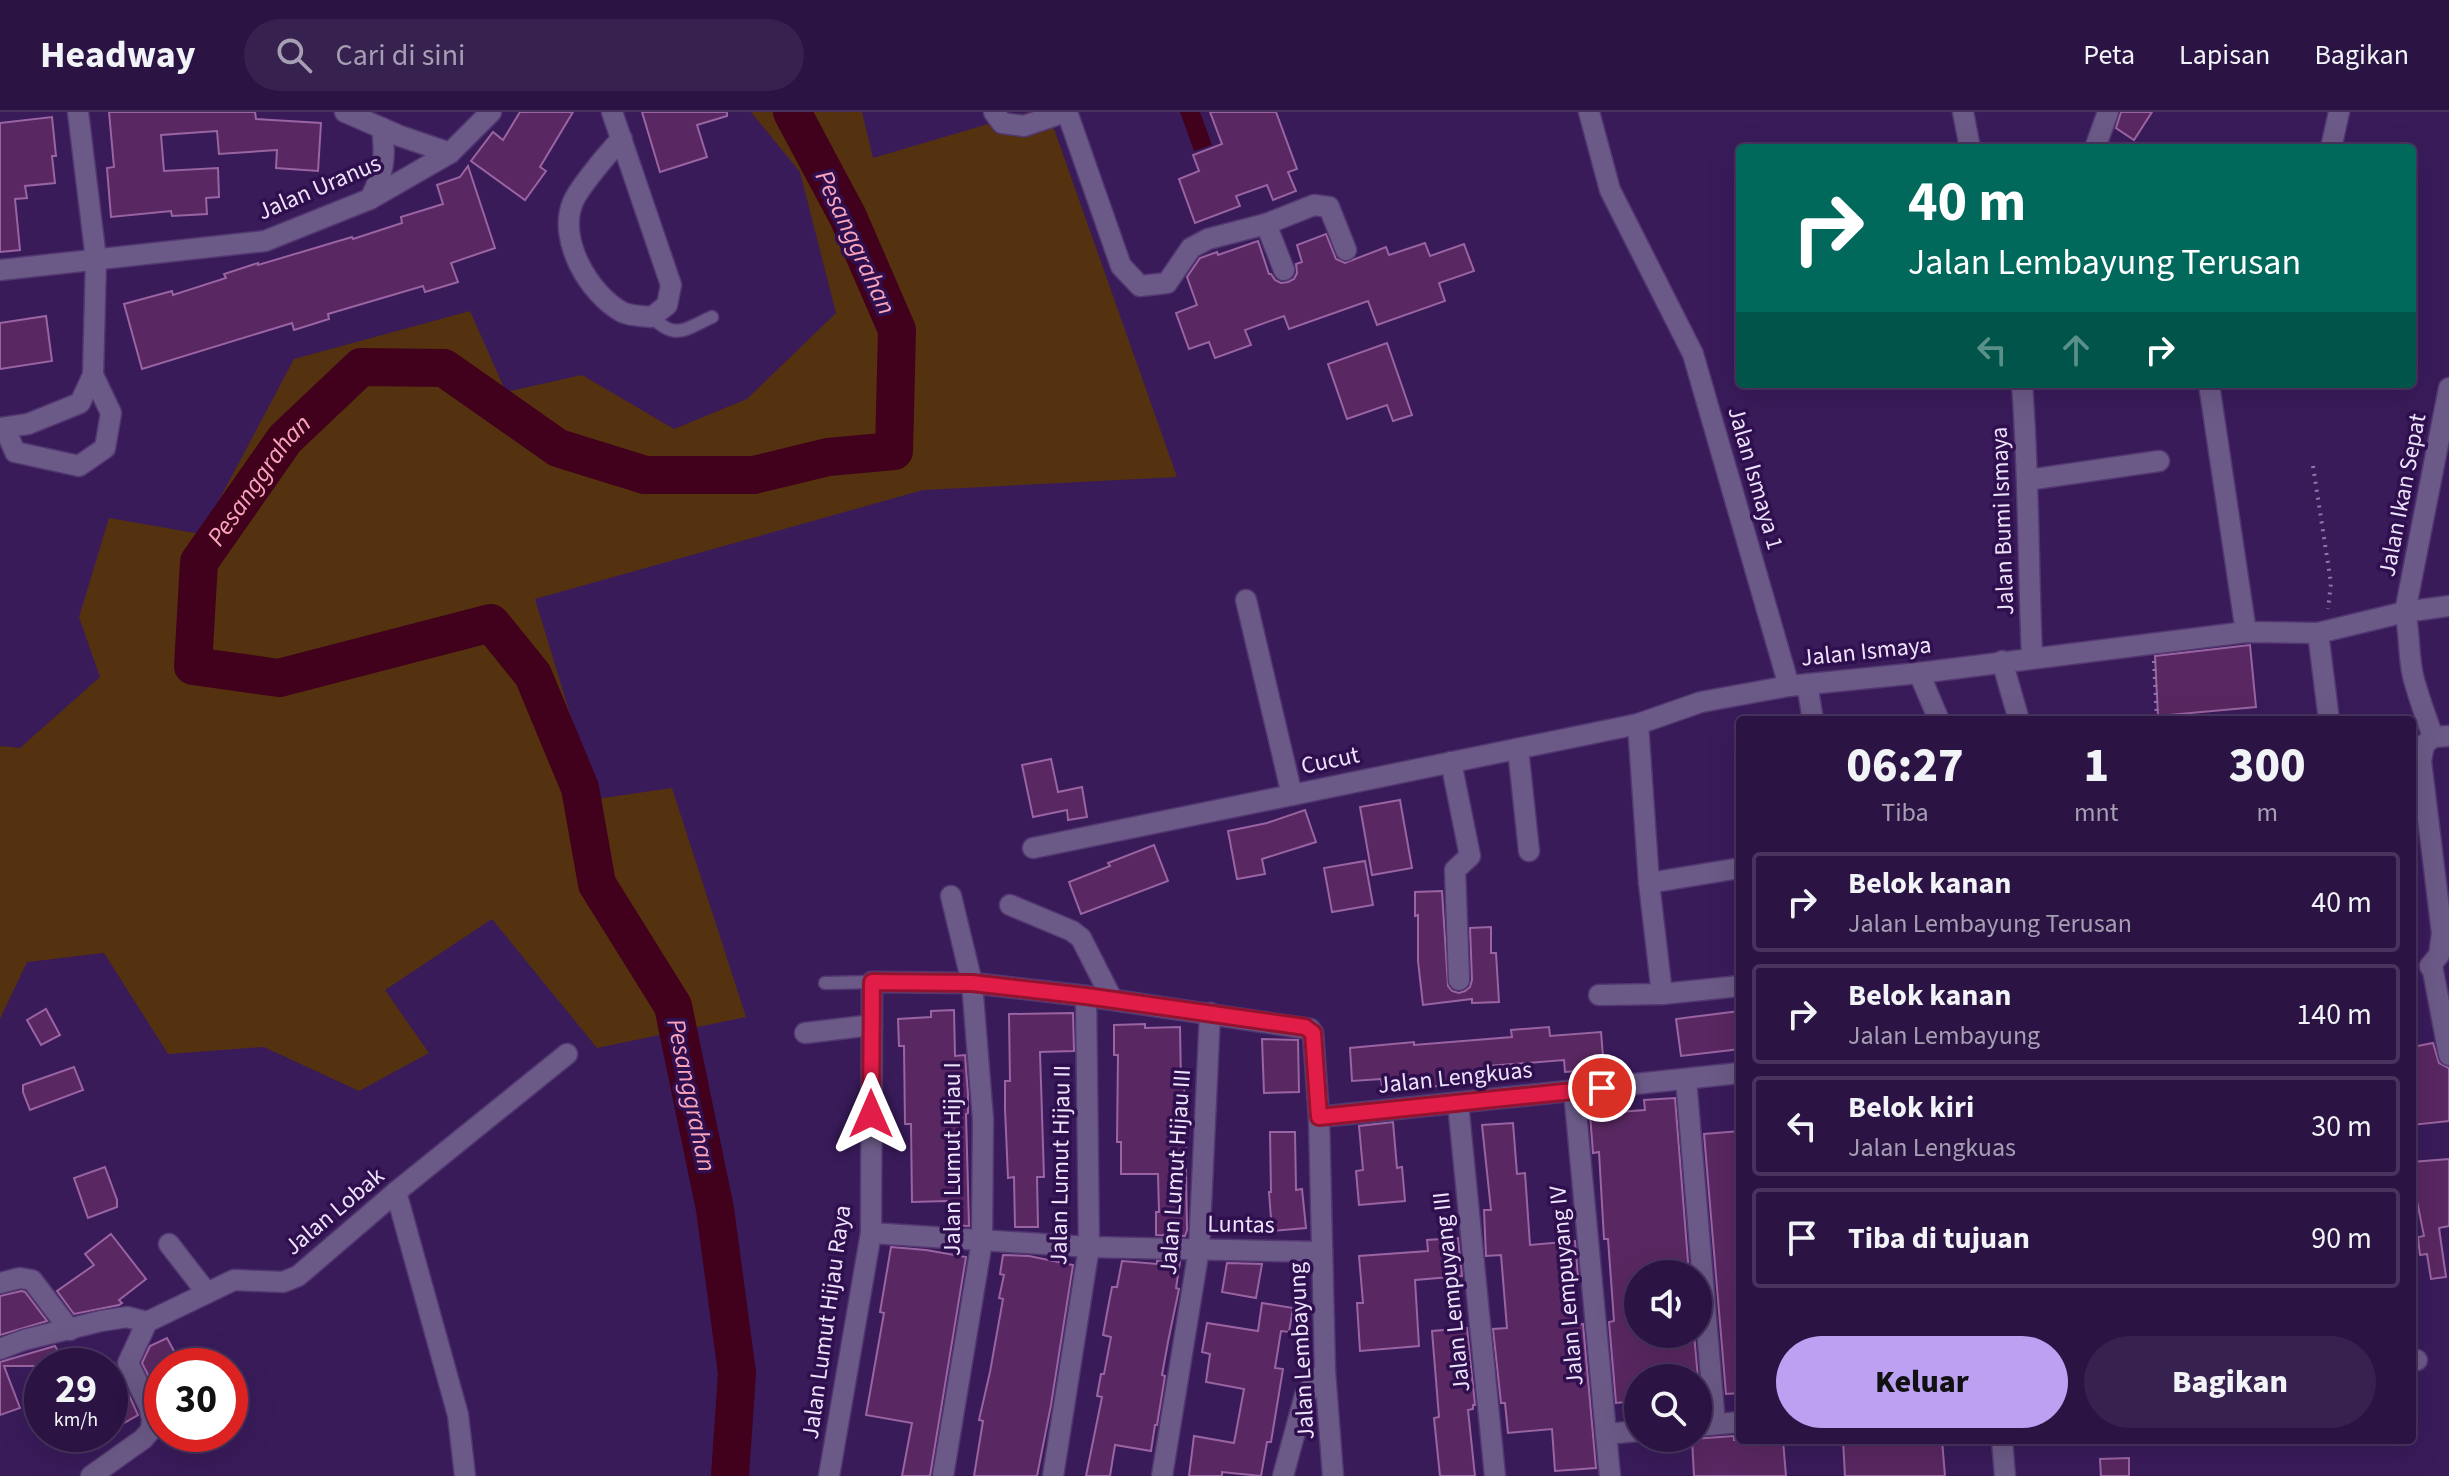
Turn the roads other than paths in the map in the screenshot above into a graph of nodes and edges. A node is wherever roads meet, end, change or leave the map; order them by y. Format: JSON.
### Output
{"nodes":[{"id":1,"x":78,"y":112,"type":"edge"},
{"id":2,"x":345,"y":112,"type":"edge"},
{"id":3,"x":491,"y":112,"type":"edge"},
{"id":4,"x":612,"y":112,"type":"edge"},
{"id":5,"x":994,"y":112,"type":"edge"},
{"id":6,"x":1066,"y":112,"type":"edge"},
{"id":7,"x":1589,"y":112,"type":"edge"},
{"id":8,"x":1963,"y":112,"type":"edge"},
{"id":9,"x":2108,"y":112,"type":"edge"},
{"id":10,"x":2339,"y":112,"type":"edge"},
{"id":11,"x":382,"y":128,"type":"junction"},
{"id":12,"x":622,"y":139,"type":"junction"},
{"id":13,"x":1969,"y":144,"type":"edge"},
{"id":14,"x":2096,"y":144,"type":"edge"},
{"id":15,"x":2332,"y":144,"type":"edge"},
{"id":16,"x":450,"y":153,"type":"junction"},
{"id":17,"x":370,"y":199,"type":"junction"},
{"id":18,"x":1266,"y":224,"type":"junction"},
{"id":19,"x":1346,"y":250,"type":"dead end"},
{"id":20,"x":96,"y":259,"type":"junction"},
{"id":21,"x":0,"y":270,"type":"edge"},
{"id":22,"x":1284,"y":270,"type":"dead end"},
{"id":23,"x":652,"y":317,"type":"junction"},
{"id":24,"x":712,"y":317,"type":"dead end"},
{"id":25,"x":93,"y":375,"type":"junction"},
{"id":26,"x":2022,"y":388,"type":"edge"},
{"id":27,"x":2210,"y":388,"type":"edge"},
{"id":28,"x":2449,"y":388,"type":"edge"},
{"id":29,"x":2,"y":428,"type":"edge"},
{"id":30,"x":2159,"y":461,"type":"dead end"},
{"id":31,"x":2028,"y":480,"type":"junction"},
{"id":32,"x":1246,"y":600,"type":"dead end"},
{"id":33,"x":2449,"y":606,"type":"edge"},
{"id":34,"x":2405,"y":612,"type":"junction"},
{"id":35,"x":2246,"y":632,"type":"junction"},
{"id":36,"x":2318,"y":633,"type":"junction"},
{"id":37,"x":2032,"y":657,"type":"junction"},
{"id":38,"x":2002,"y":661,"type":"junction"},
{"id":39,"x":1919,"y":673,"type":"junction"},
{"id":40,"x":1798,"y":685,"type":"junction"},
{"id":41,"x":1811,"y":716,"type":"edge"},
{"id":42,"x":1937,"y":716,"type":"edge"},
{"id":43,"x":2018,"y":716,"type":"edge"},
{"id":44,"x":2328,"y":716,"type":"edge"},
{"id":45,"x":1638,"y":724,"type":"junction"},
{"id":46,"x":2441,"y":737,"type":"edge"},
{"id":47,"x":1518,"y":749,"type":"junction"},
{"id":48,"x":1451,"y":762,"type":"junction"},
{"id":49,"x":1292,"y":795,"type":"junction"},
{"id":50,"x":1033,"y":848,"type":"dead end"},
{"id":51,"x":1529,"y":851,"type":"dead end"},
{"id":52,"x":1736,"y":869,"type":"edge"},
{"id":53,"x":1649,"y":883,"type":"junction"},
{"id":54,"x":951,"y":896,"type":"dead end"},
{"id":55,"x":1010,"y":905,"type":"dead end"},
{"id":56,"x":2421,"y":966,"type":"edge"},
{"id":57,"x":1459,"y":980,"type":"dead end"},
{"id":58,"x":872,"y":982,"type":"junction"},
{"id":59,"x":825,"y":983,"type":"dead end"},
{"id":60,"x":972,"y":983,"type":"junction"},
{"id":61,"x":1736,"y":986,"type":"edge"},
{"id":62,"x":1662,"y":994,"type":"junction"},
{"id":63,"x":1599,"y":995,"type":"dead end"},
{"id":64,"x":1086,"y":996,"type":"junction"},
{"id":65,"x":1112,"y":999,"type":"junction"},
{"id":66,"x":1210,"y":1013,"type":"junction"},
{"id":67,"x":872,"y":1025,"type":"junction"},
{"id":68,"x":805,"y":1033,"type":"dead end"},
{"id":69,"x":567,"y":1054,"type":"dead end"},
{"id":70,"x":2449,"y":1055,"type":"edge"},
{"id":71,"x":1736,"y":1073,"type":"edge"},
{"id":72,"x":1686,"y":1079,"type":"junction"},
{"id":73,"x":1574,"y":1091,"type":"junction"},
{"id":74,"x":1458,"y":1103,"type":"junction"},
{"id":75,"x":1319,"y":1117,"type":"junction"},
{"id":76,"x":396,"y":1192,"type":"junction"},
{"id":77,"x":871,"y":1233,"type":"junction"},
{"id":78,"x":982,"y":1241,"type":"junction"},
{"id":79,"x":169,"y":1244,"type":"dead end"},
{"id":80,"x":1089,"y":1247,"type":"junction"},
{"id":81,"x":1199,"y":1249,"type":"junction"},
{"id":82,"x":1322,"y":1252,"type":"junction"},
{"id":83,"x":0,"y":1283,"type":"edge"},
{"id":84,"x":207,"y":1293,"type":"junction"},
{"id":85,"x":147,"y":1322,"type":"junction"},
{"id":86,"x":70,"y":1330,"type":"junction"},
{"id":87,"x":0,"y":1349,"type":"edge"},
{"id":88,"x":1702,"y":1364,"type":"edge"},
{"id":89,"x":1325,"y":1371,"type":"junction"},
{"id":90,"x":1736,"y":1422,"type":"edge"},
{"id":91,"x":1712,"y":1424,"type":"edge"},
{"id":92,"x":1624,"y":1432,"type":"edge"},
{"id":93,"x":1606,"y":1434,"type":"junction"},
{"id":94,"x":2002,"y":1444,"type":"edge"},
{"id":95,"x":91,"y":1476,"type":"edge"},
{"id":96,"x":465,"y":1476,"type":"edge"},
{"id":97,"x":829,"y":1476,"type":"edge"},
{"id":98,"x":943,"y":1476,"type":"edge"},
{"id":99,"x":1053,"y":1476,"type":"edge"},
{"id":100,"x":1162,"y":1476,"type":"edge"},
{"id":101,"x":1283,"y":1476,"type":"edge"},
{"id":102,"x":1333,"y":1476,"type":"edge"},
{"id":103,"x":1495,"y":1476,"type":"edge"},
{"id":104,"x":1610,"y":1476,"type":"edge"},
{"id":105,"x":2005,"y":1476,"type":"edge"}],
"edges":[{"from":1,"to":20,"type":"street"},
{"from":2,"to":11,"type":"street"},
{"from":3,"to":16,"type":"street","name":"Jalan Uranus"},
{"from":4,"to":12,"type":"street"},
{"from":5,"to":6,"type":"street"},
{"from":6,"to":18,"type":"street"},
{"from":7,"to":40,"type":"street","name":"Jalan Ismaya 1"},
{"from":8,"to":13,"type":"street"},
{"from":9,"to":14,"type":"street"},
{"from":10,"to":15,"type":"street"},
{"from":11,"to":16,"type":"street"},
{"from":11,"to":17,"type":"street"},
{"from":12,"to":23,"type":"street"},
{"from":12,"to":23,"type":"street"},
{"from":16,"to":17,"type":"street","name":"Jalan Uranus"},
{"from":17,"to":20,"type":"street","name":"Jalan Uranus"},
{"from":18,"to":19,"type":"street"},
{"from":18,"to":22,"type":"street"},
{"from":20,"to":21,"type":"street","name":"Jalan Uranus"},
{"from":20,"to":25,"type":"street"},
{"from":23,"to":24,"type":"lane"},
{"from":25,"to":29,"type":"street"},
{"from":25,"to":29,"type":"street"},
{"from":26,"to":31,"type":"street","name":"Jalan Bumi Ismaya"},
{"from":27,"to":35,"type":"street"},
{"from":28,"to":34,"type":"street","name":"Jalan Ikan Sepat"},
{"from":30,"to":31,"type":"street"},
{"from":31,"to":37,"type":"street","name":"Jalan Bumi Ismaya"},
{"from":32,"to":49,"type":"street"},
{"from":33,"to":34,"type":"street","name":"Jalan Ismaya"},
{"from":34,"to":36,"type":"street","name":"Jalan Ismaya"},
{"from":34,"to":46,"type":"street","name":"Jalan Ikan Sepat"},
{"from":35,"to":36,"type":"street","name":"Jalan Ismaya"},
{"from":35,"to":37,"type":"street","name":"Jalan Ismaya"},
{"from":36,"to":44,"type":"street"},
{"from":37,"to":38,"type":"street","name":"Jalan Ismaya"},
{"from":38,"to":39,"type":"street","name":"Jalan Ismaya"},
{"from":38,"to":43,"type":"street"},
{"from":39,"to":40,"type":"street","name":"Jalan Ismaya"},
{"from":39,"to":42,"type":"street"},
{"from":40,"to":41,"type":"street","name":"Jalan Ismaya 1"},
{"from":40,"to":45,"type":"street","name":"Jalan Ismaya"},
{"from":45,"to":47,"type":"street","name":"Cucut"},
{"from":45,"to":53,"type":"street"},
{"from":46,"to":56,"type":"street"},
{"from":47,"to":48,"type":"street","name":"Cucut"},
{"from":47,"to":51,"type":"street"},
{"from":48,"to":49,"type":"street","name":"Cucut"},
{"from":48,"to":57,"type":"street"},
{"from":49,"to":50,"type":"street","name":"Cucut"},
{"from":52,"to":53,"type":"street"},
{"from":53,"to":62,"type":"street"},
{"from":54,"to":60,"type":"street","name":"Jalan Lumut Hijau I"},
{"from":55,"to":65,"type":"street"},
{"from":56,"to":70,"type":"street"},
{"from":58,"to":59,"type":"lane"},
{"from":58,"to":60,"type":"street"},
{"from":58,"to":67,"type":"street","name":"Jalan Lumut Hijau Raya"},
{"from":60,"to":64,"type":"street"},
{"from":60,"to":78,"type":"street","name":"Jalan Lumut Hijau I"},
{"from":61,"to":62,"type":"street"},
{"from":62,"to":63,"type":"street"},
{"from":64,"to":65,"type":"street"},
{"from":64,"to":80,"type":"street","name":"Jalan Lumut Hijau II"},
{"from":65,"to":66,"type":"street"},
{"from":66,"to":75,"type":"street","name":"Jalan Lembayung"},
{"from":66,"to":81,"type":"street","name":"Jalan Lumut Hijau III"},
{"from":67,"to":68,"type":"street"},
{"from":67,"to":77,"type":"street","name":"Jalan Lumut Hijau Raya"},
{"from":69,"to":76,"type":"street","name":"Jalan Lobak"},
{"from":71,"to":72,"type":"street","name":"Jalan Lengkuas"},
{"from":72,"to":73,"type":"street","name":"Jalan Lengkuas"},
{"from":72,"to":88,"type":"street"},
{"from":73,"to":74,"type":"street","name":"Jalan Lengkuas"},
{"from":73,"to":93,"type":"street","name":"Jalan Lempuyang IV"},
{"from":74,"to":75,"type":"street","name":"Jalan Lengkuas"},
{"from":74,"to":103,"type":"street","name":"Jalan Lempuyang III"},
{"from":75,"to":82,"type":"street","name":"Jalan Lembayung"},
{"from":76,"to":84,"type":"street","name":"Jalan Lobak"},
{"from":76,"to":96,"type":"street"},
{"from":77,"to":78,"type":"street","name":"Luntas"},
{"from":77,"to":97,"type":"street","name":"Jalan Lumut Hijau Raya"},
{"from":78,"to":80,"type":"street","name":"Luntas"},
{"from":78,"to":98,"type":"street","name":"Jalan Lumut Hijau I"},
{"from":79,"to":84,"type":"street"},
{"from":80,"to":81,"type":"street","name":"Luntas"},
{"from":80,"to":99,"type":"street","name":"Jalan Lumut Hijau II"},
{"from":81,"to":82,"type":"street","name":"Luntas"},
{"from":81,"to":100,"type":"street","name":"Jalan Lumut Hijau III"},
{"from":82,"to":89,"type":"street","name":"Jalan Lembayung"},
{"from":83,"to":86,"type":"street"},
{"from":84,"to":85,"type":"street","name":"Jalan Lobak"},
{"from":85,"to":86,"type":"street"},
{"from":85,"to":95,"type":"street"},
{"from":86,"to":87,"type":"street"},
{"from":89,"to":101,"type":"street"},
{"from":89,"to":102,"type":"street","name":"Jalan Lembayung"},
{"from":90,"to":91,"type":"street"},
{"from":92,"to":93,"type":"street"},
{"from":93,"to":104,"type":"street","name":"Jalan Lempuyang IV"},
{"from":94,"to":105,"type":"street"}]}
